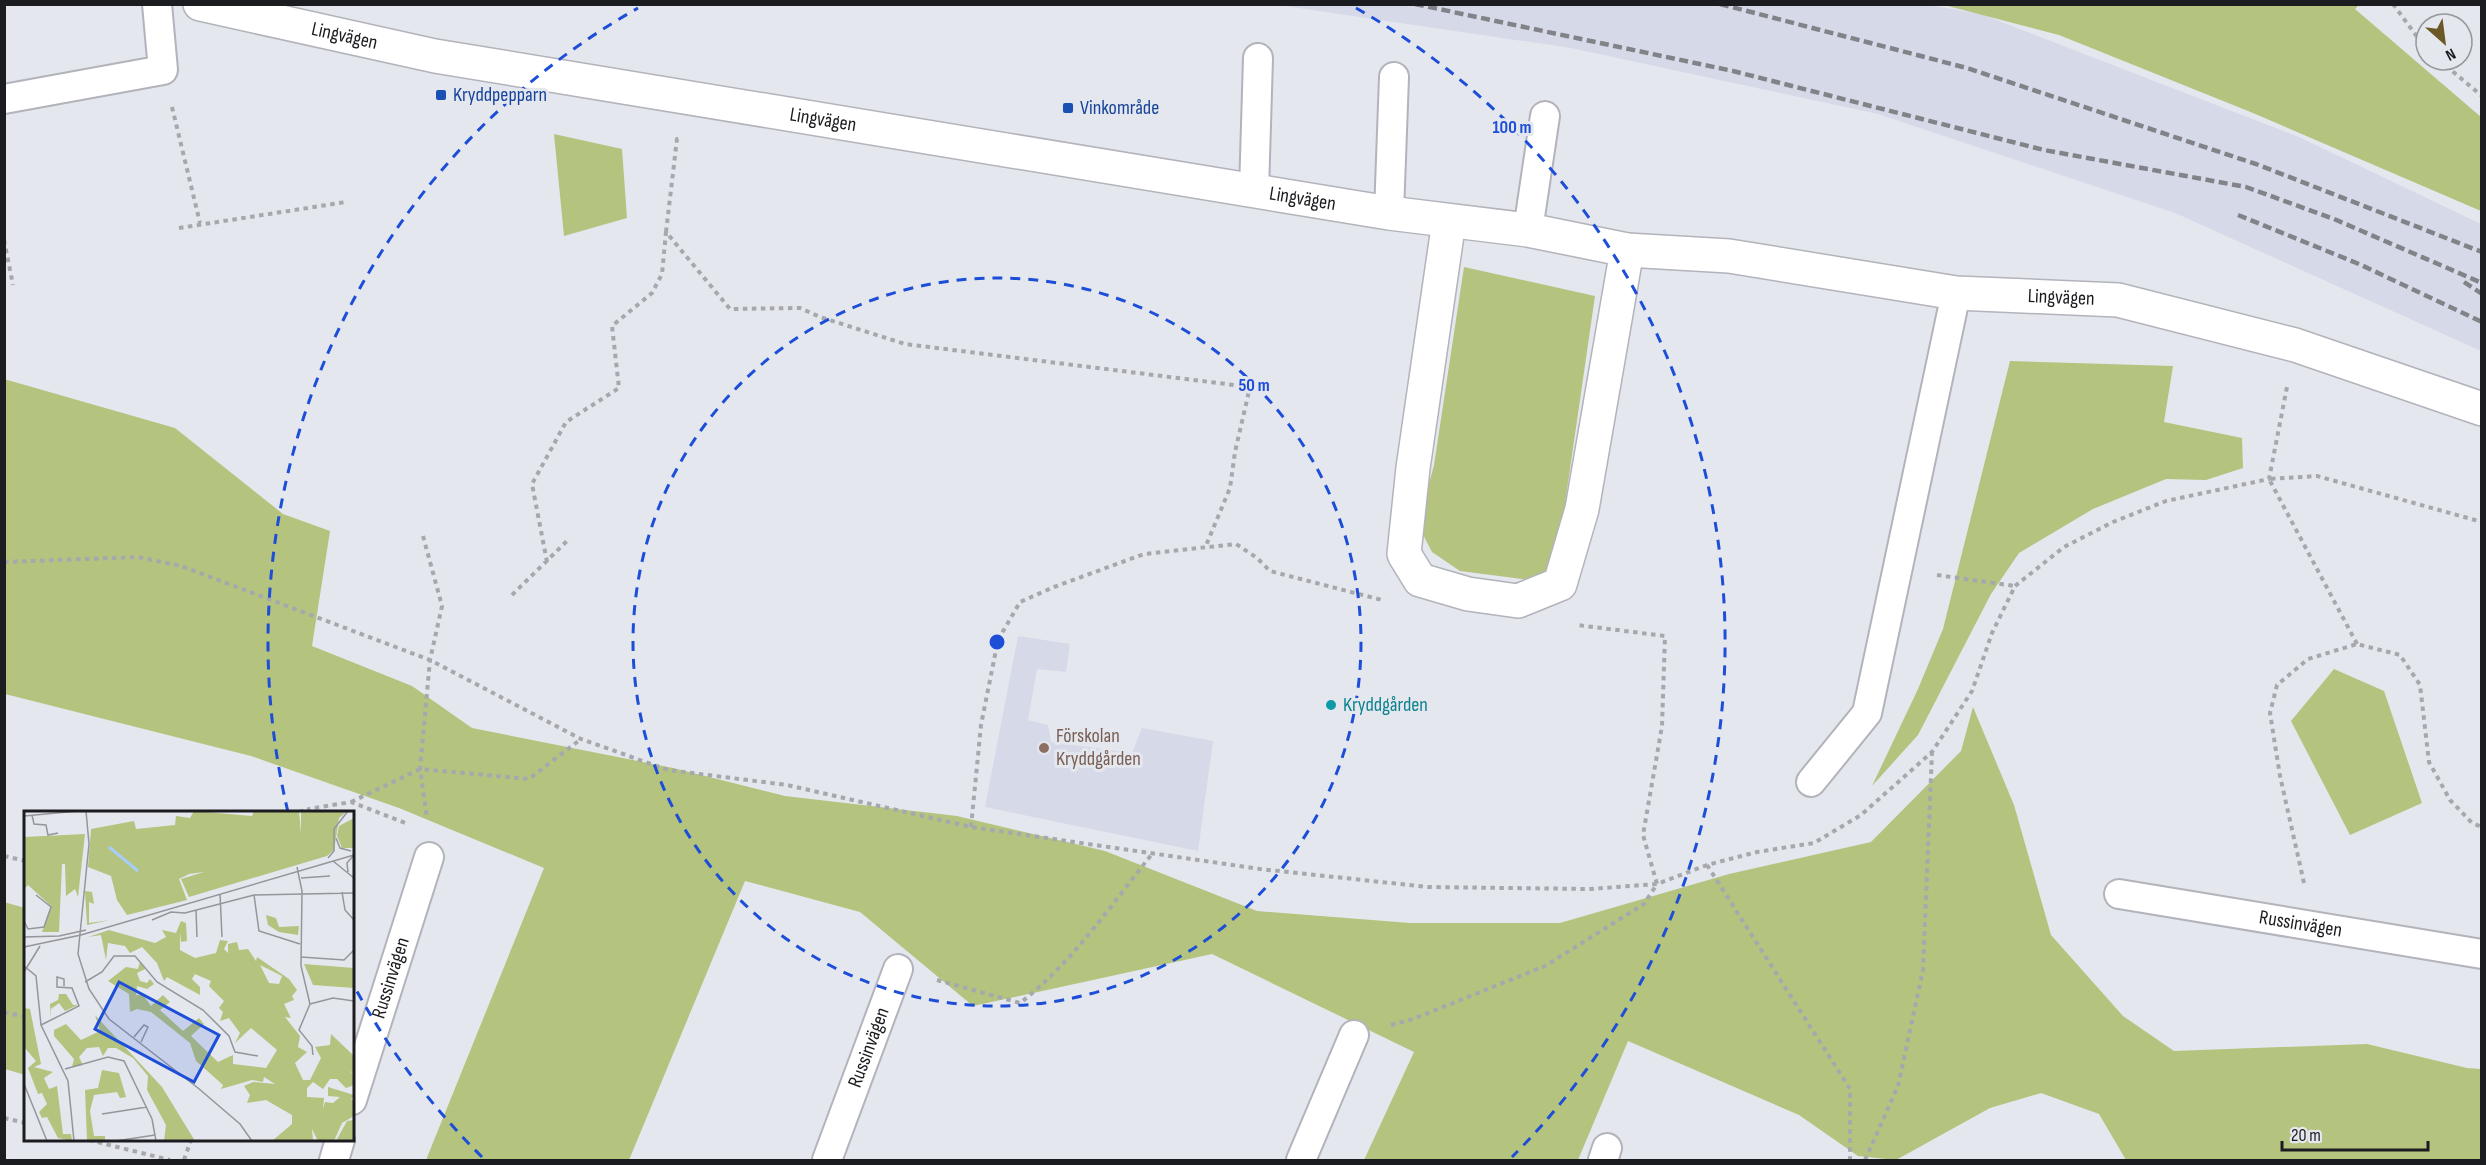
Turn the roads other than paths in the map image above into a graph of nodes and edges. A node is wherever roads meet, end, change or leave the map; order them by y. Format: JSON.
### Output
{"nodes":[{"id":1,"x":158,"y":4,"type":"edge"},
{"id":2,"x":200,"y":4,"type":"edge"},
{"id":3,"x":1258,"y":58,"type":"dead end"},
{"id":4,"x":1394,"y":77,"type":"dead end"},
{"id":5,"x":4,"y":99,"type":"edge"},
{"id":6,"x":1545,"y":116,"type":"dead end"},
{"id":7,"x":1254,"y":191,"type":"junction"},
{"id":8,"x":1389,"y":213,"type":"junction"},
{"id":9,"x":1449,"y":221,"type":"junction"},
{"id":10,"x":1528,"y":231,"type":"junction"},
{"id":11,"x":1627,"y":250,"type":"junction"},
{"id":12,"x":1956,"y":293,"type":"junction"},
{"id":13,"x":2481,"y":409,"type":"edge"},
{"id":14,"x":1811,"y":782,"type":"dead end"},
{"id":15,"x":429,"y":844,"type":"road end"},
{"id":16,"x":2119,"y":894,"type":"dead end"},
{"id":17,"x":2481,"y":954,"type":"edge"},
{"id":18,"x":898,"y":969,"type":"road end"},
{"id":19,"x":1354,"y":1035,"type":"road end"},
{"id":20,"x":354,"y":1093,"type":"edge"},
{"id":21,"x":340,"y":1141,"type":"edge"},
{"id":22,"x":333,"y":1161,"type":"edge"},
{"id":23,"x":827,"y":1161,"type":"edge"},
{"id":24,"x":1301,"y":1161,"type":"edge"}],
"edges":[{"from":1,"to":5,"type":"lane"},
{"from":2,"to":7,"type":"street","name":"Lingvägen"},
{"from":3,"to":7,"type":"lane"},
{"from":4,"to":8,"type":"lane"},
{"from":6,"to":10,"type":"lane"},
{"from":7,"to":8,"type":"street","name":"Lingvägen"},
{"from":8,"to":9,"type":"street","name":"Lingvägen"},
{"from":9,"to":10,"type":"street","name":"Lingvägen"},
{"from":9,"to":11,"type":"street"},
{"from":10,"to":11,"type":"street","name":"Lingvägen"},
{"from":11,"to":12,"type":"street","name":"Lingvägen"},
{"from":12,"to":13,"type":"street","name":"Lingvägen"},
{"from":12,"to":14,"type":"lane"},
{"from":15,"to":20,"type":"lane","name":"Russinvägen"},
{"from":16,"to":17,"type":"lane","name":"Russinvägen"},
{"from":18,"to":23,"type":"lane","name":"Russinvägen"},
{"from":19,"to":24,"type":"lane"},
{"from":21,"to":22,"type":"lane"}]}
